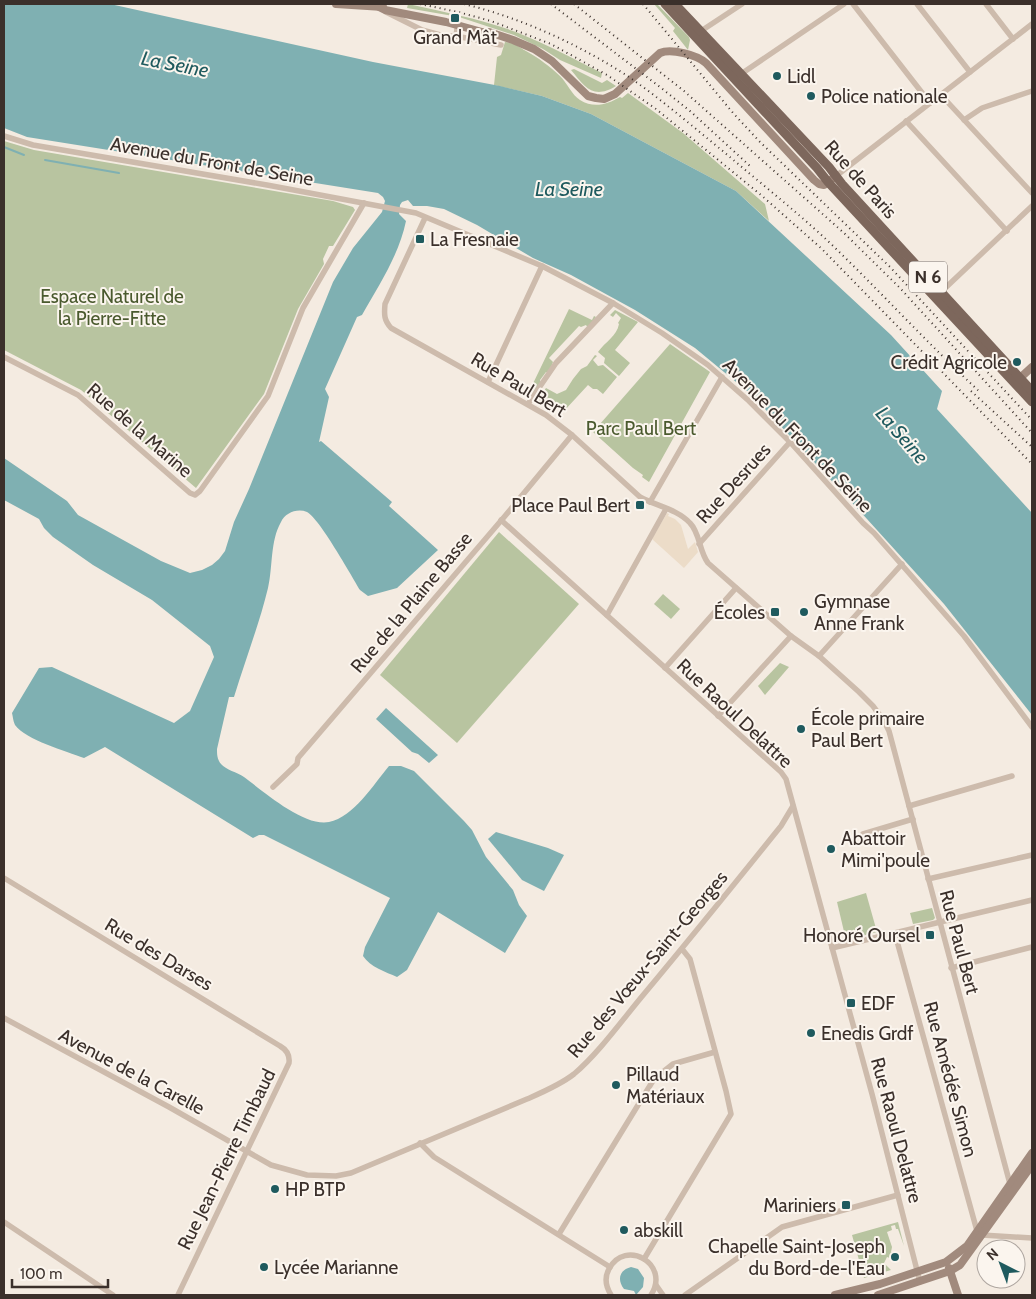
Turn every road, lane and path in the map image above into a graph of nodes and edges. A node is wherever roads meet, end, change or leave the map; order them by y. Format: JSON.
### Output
{"nodes":[{"id":1,"x":336,"y":4,"type":"edge"},
{"id":2,"x":665,"y":4,"type":"edge"},
{"id":3,"x":675,"y":4,"type":"edge"},
{"id":4,"x":742,"y":4,"type":"edge"},
{"id":5,"x":844,"y":4,"type":"edge"},
{"id":6,"x":853,"y":4,"type":"edge"},
{"id":7,"x":917,"y":4,"type":"edge"},
{"id":8,"x":986,"y":4,"type":"edge"},
{"id":9,"x":382,"y":9,"type":"junction"},
{"id":10,"x":457,"y":23,"type":"junction"},
{"id":11,"x":1032,"y":24,"type":"edge"},
{"id":12,"x":701,"y":31,"type":"junction"},
{"id":13,"x":456,"y":36,"type":"junction"},
{"id":14,"x":1013,"y":39,"type":"junction"},
{"id":15,"x":501,"y":46,"type":"dead end"},
{"id":16,"x":970,"y":72,"type":"junction"},
{"id":17,"x":741,"y":74,"type":"junction"},
{"id":18,"x":1032,"y":91,"type":"edge"},
{"id":19,"x":941,"y":95,"type":"junction"},
{"id":20,"x":930,"y":103,"type":"junction"},
{"id":21,"x":964,"y":120,"type":"junction"},
{"id":22,"x":906,"y":121,"type":"junction"},
{"id":23,"x":4,"y":136,"type":"edge"},
{"id":24,"x":836,"y":176,"type":"junction"},
{"id":25,"x":828,"y":182,"type":"junction"},
{"id":26,"x":1032,"y":194,"type":"edge"},
{"id":27,"x":364,"y":203,"type":"junction"},
{"id":28,"x":1032,"y":206,"type":"edge"},
{"id":29,"x":425,"y":218,"type":"junction"},
{"id":30,"x":1007,"y":230,"type":"junction"},
{"id":31,"x":542,"y":266,"type":"junction"},
{"id":32,"x":941,"y":292,"type":"junction"},
{"id":33,"x":613,"y":303,"type":"junction"},
{"id":34,"x":4,"y":357,"type":"edge"},
{"id":35,"x":1032,"y":367,"type":"edge"},
{"id":36,"x":722,"y":377,"type":"junction"},
{"id":37,"x":488,"y":382,"type":"junction"},
{"id":38,"x":1019,"y":382,"type":"junction"},
{"id":39,"x":1032,"y":391,"type":"edge"},
{"id":40,"x":1032,"y":402,"type":"edge"},
{"id":41,"x":528,"y":404,"type":"junction"},
{"id":42,"x":572,"y":435,"type":"junction"},
{"id":43,"x":790,"y":442,"type":"junction"},
{"id":44,"x":650,"y":502,"type":"junction"},
{"id":45,"x":666,"y":509,"type":"junction"},
{"id":46,"x":501,"y":520,"type":"junction"},
{"id":47,"x":699,"y":544,"type":"junction"},
{"id":48,"x":902,"y":564,"type":"junction"},
{"id":49,"x":736,"y":588,"type":"junction"},
{"id":50,"x":606,"y":615,"type":"junction"},
{"id":51,"x":790,"y":636,"type":"junction"},
{"id":52,"x":819,"y":656,"type":"junction"},
{"id":53,"x":665,"y":668,"type":"junction"},
{"id":54,"x":718,"y":716,"type":"junction"},
{"id":55,"x":1032,"y":726,"type":"edge"},
{"id":56,"x":1012,"y":776,"type":"dead end"},
{"id":57,"x":273,"y":787,"type":"dead end"},
{"id":58,"x":793,"y":806,"type":"junction"},
{"id":59,"x":909,"y":806,"type":"junction"},
{"id":60,"x":913,"y":819,"type":"junction"},
{"id":61,"x":863,"y":834,"type":"dead end"},
{"id":62,"x":1032,"y":854,"type":"edge"},
{"id":63,"x":4,"y":878,"type":"edge"},
{"id":64,"x":928,"y":879,"type":"junction"},
{"id":65,"x":1032,"y":900,"type":"edge"},
{"id":66,"x":940,"y":922,"type":"junction"},
{"id":67,"x":895,"y":934,"type":"junction"},
{"id":68,"x":1032,"y":947,"type":"edge"},
{"id":69,"x":832,"y":948,"type":"junction"},
{"id":70,"x":682,"y":949,"type":"junction"},
{"id":71,"x":952,"y":968,"type":"junction"},
{"id":72,"x":4,"y":1018,"type":"edge"},
{"id":73,"x":715,"y":1052,"type":"junction"},
{"id":74,"x":289,"y":1063,"type":"joint"},
{"id":75,"x":420,"y":1143,"type":"junction"},
{"id":76,"x":247,"y":1150,"type":"junction"},
{"id":77,"x":1032,"y":1153,"type":"edge"},
{"id":78,"x":1032,"y":1166,"type":"edge"},
{"id":79,"x":1010,"y":1184,"type":"junction"},
{"id":80,"x":898,"y":1195,"type":"junction"},
{"id":81,"x":4,"y":1222,"type":"edge"},
{"id":82,"x":980,"y":1233,"type":"junction"},
{"id":83,"x":559,"y":1234,"type":"junction"},
{"id":84,"x":1032,"y":1238,"type":"edge"},
{"id":85,"x":644,"y":1259,"type":"junction"},
{"id":86,"x":946,"y":1262,"type":"junction"},
{"id":87,"x":610,"y":1267,"type":"junction"},
{"id":88,"x":918,"y":1271,"type":"junction"},
{"id":89,"x":950,"y":1271,"type":"junction"},
{"id":90,"x":920,"y":1282,"type":"junction"},
{"id":91,"x":656,"y":1284,"type":"junction"},
{"id":92,"x":113,"y":1295,"type":"edge"},
{"id":93,"x":178,"y":1295,"type":"edge"},
{"id":94,"x":611,"y":1295,"type":"edge"},
{"id":95,"x":651,"y":1295,"type":"edge"},
{"id":96,"x":663,"y":1295,"type":"edge"},
{"id":97,"x":685,"y":1295,"type":"edge"},
{"id":98,"x":835,"y":1295,"type":"edge"},
{"id":99,"x":878,"y":1295,"type":"edge"},
{"id":100,"x":958,"y":1295,"type":"edge"}],
"edges":[{"from":1,"to":9,"type":"main road"},
{"from":2,"to":25,"type":"main road","name":"Rue de Paris","number":"N 6"},
{"from":3,"to":12,"type":"main road","name":"Rue de Paris","number":"N 6"},
{"from":4,"to":12,"type":"street"},
{"from":5,"to":17,"type":"street"},
{"from":6,"to":20,"type":"street"},
{"from":7,"to":16,"type":"street"},
{"from":8,"to":14,"type":"street"},
{"from":9,"to":10,"type":"main road"},
{"from":9,"to":13,"type":"street"},
{"from":10,"to":13,"type":"street"},
{"from":10,"to":25,"type":"main road"},
{"from":11,"to":14,"type":"street"},
{"from":12,"to":17,"type":"main road","name":"Rue de Paris","number":"N 6"},
{"from":13,"to":15,"type":"street"},
{"from":14,"to":16,"type":"street"},
{"from":16,"to":19,"type":"street"},
{"from":17,"to":24,"type":"main road","name":"Rue de Paris","number":"N 6"},
{"from":18,"to":21,"type":"street"},
{"from":19,"to":20,"type":"street"},
{"from":19,"to":21,"type":"street"},
{"from":20,"to":22,"type":"street"},
{"from":21,"to":26,"type":"street"},
{"from":22,"to":24,"type":"street"},
{"from":22,"to":30,"type":"street"},
{"from":23,"to":27,"type":"street","name":"Avenue du Front de Seine"},
{"from":24,"to":25,"type":"main road"},
{"from":24,"to":32,"type":"main road","name":"Rue de Paris","number":"N 6"},
{"from":25,"to":38,"type":"main road","name":"Rue de Paris","number":"N 6"},
{"from":27,"to":29,"type":"street","name":"Avenue du Front de Seine"},
{"from":27,"to":34,"type":"street","name":"Rue de la Marine"},
{"from":28,"to":30,"type":"street"},
{"from":29,"to":31,"type":"street","name":"Avenue du Front de Seine"},
{"from":29,"to":37,"type":"street","name":"Rue Paul Bert"},
{"from":30,"to":32,"type":"street"},
{"from":31,"to":33,"type":"street","name":"Avenue du Front de Seine"},
{"from":31,"to":37,"type":"street"},
{"from":32,"to":38,"type":"main road","name":"Rue de Paris","number":"N 6"},
{"from":33,"to":36,"type":"street","name":"Avenue du Front de Seine"},
{"from":33,"to":41,"type":"street"},
{"from":35,"to":38,"type":"main road"},
{"from":36,"to":43,"type":"street","name":"Avenue du Front de Seine"},
{"from":36,"to":44,"type":"street"},
{"from":37,"to":41,"type":"street","name":"Rue Paul Bert"},
{"from":38,"to":39,"type":"main road","number":"N 6"},
{"from":38,"to":40,"type":"main road","number":"N 6"},
{"from":41,"to":42,"type":"street","name":"Rue Paul Bert"},
{"from":42,"to":44,"type":"street","name":"Rue Paul Bert"},
{"from":42,"to":46,"type":"street","name":"Rue de la Plaine Basse"},
{"from":43,"to":47,"type":"street","name":"Rue Desrues"},
{"from":43,"to":48,"type":"street","name":"Avenue du Front de Seine"},
{"from":44,"to":45,"type":"street","name":"Rue Paul Bert"},
{"from":45,"to":47,"type":"street","name":"Rue Paul Bert"},
{"from":45,"to":50,"type":"street"},
{"from":46,"to":50,"type":"street","name":"Rue Raoul Delattre"},
{"from":46,"to":57,"type":"street","name":"Rue de la Plaine Basse"},
{"from":47,"to":49,"type":"street","name":"Rue Paul Bert"},
{"from":48,"to":52,"type":"street"},
{"from":48,"to":55,"type":"street","name":"Avenue du Front de Seine"},
{"from":49,"to":51,"type":"street","name":"Rue Paul Bert"},
{"from":49,"to":53,"type":"street"},
{"from":50,"to":53,"type":"street","name":"Rue Raoul Delattre"},
{"from":51,"to":52,"type":"street","name":"Rue Paul Bert"},
{"from":51,"to":54,"type":"street"},
{"from":52,"to":59,"type":"street","name":"Rue Paul Bert"},
{"from":53,"to":54,"type":"street","name":"Rue Raoul Delattre"},
{"from":54,"to":58,"type":"street","name":"Rue Raoul Delattre"},
{"from":56,"to":59,"type":"street"},
{"from":58,"to":69,"type":"street","name":"Rue Raoul Delattre"},
{"from":58,"to":70,"type":"street","name":"Rue des Vœux-Saint-Georges"},
{"from":59,"to":60,"type":"street","name":"Rue Paul Bert"},
{"from":60,"to":61,"type":"street"},
{"from":60,"to":64,"type":"street","name":"Rue Paul Bert"},
{"from":62,"to":64,"type":"street"},
{"from":63,"to":74,"type":"street","name":"Rue des Darses"},
{"from":64,"to":66,"type":"street","name":"Rue Paul Bert"},
{"from":65,"to":66,"type":"street"},
{"from":66,"to":67,"type":"street"},
{"from":66,"to":71,"type":"street","name":"Rue Paul Bert"},
{"from":67,"to":69,"type":"street"},
{"from":67,"to":82,"type":"street","name":"Rue Amédée Simon"},
{"from":68,"to":71,"type":"street"},
{"from":69,"to":80,"type":"street","name":"Rue Raoul Delattre"},
{"from":70,"to":73,"type":"street"},
{"from":70,"to":75,"type":"street","name":"Rue des Vœux-Saint-Georges"},
{"from":71,"to":79,"type":"street","name":"Rue Paul Bert"},
{"from":72,"to":76,"type":"street","name":"Avenue de la Carelle"},
{"from":73,"to":83,"type":"street"},
{"from":73,"to":85,"type":"street"},
{"from":74,"to":76,"type":"street","name":"Rue Jean-Pierre Timbaud"},
{"from":75,"to":76,"type":"street","name":"Rue des Vœux-Saint-Georges"},
{"from":75,"to":83,"type":"street"},
{"from":76,"to":93,"type":"street","name":"Rue Jean-Pierre Timbaud"},
{"from":77,"to":79,"type":"main road"},
{"from":78,"to":82,"type":"main road"},
{"from":79,"to":82,"type":"main road"},
{"from":80,"to":88,"type":"street","name":"Rue Raoul Delattre"},
{"from":80,"to":97,"type":"street"},
{"from":81,"to":92,"type":"street"},
{"from":82,"to":84,"type":"street"},
{"from":82,"to":86,"type":"main road"},
{"from":82,"to":89,"type":"main road"},
{"from":83,"to":87,"type":"street"},
{"from":85,"to":87,"type":"street"},
{"from":85,"to":91,"type":"street"},
{"from":86,"to":88,"type":"main road"},
{"from":86,"to":89,"type":"main road"},
{"from":87,"to":94,"type":"street"},
{"from":88,"to":90,"type":"street","name":"Rue Raoul Delattre"},
{"from":88,"to":98,"type":"main road"},
{"from":89,"to":90,"type":"main road"},
{"from":89,"to":100,"type":"main road"},
{"from":90,"to":99,"type":"main road"},
{"from":91,"to":95,"type":"street"},
{"from":91,"to":96,"type":"street"}]}
